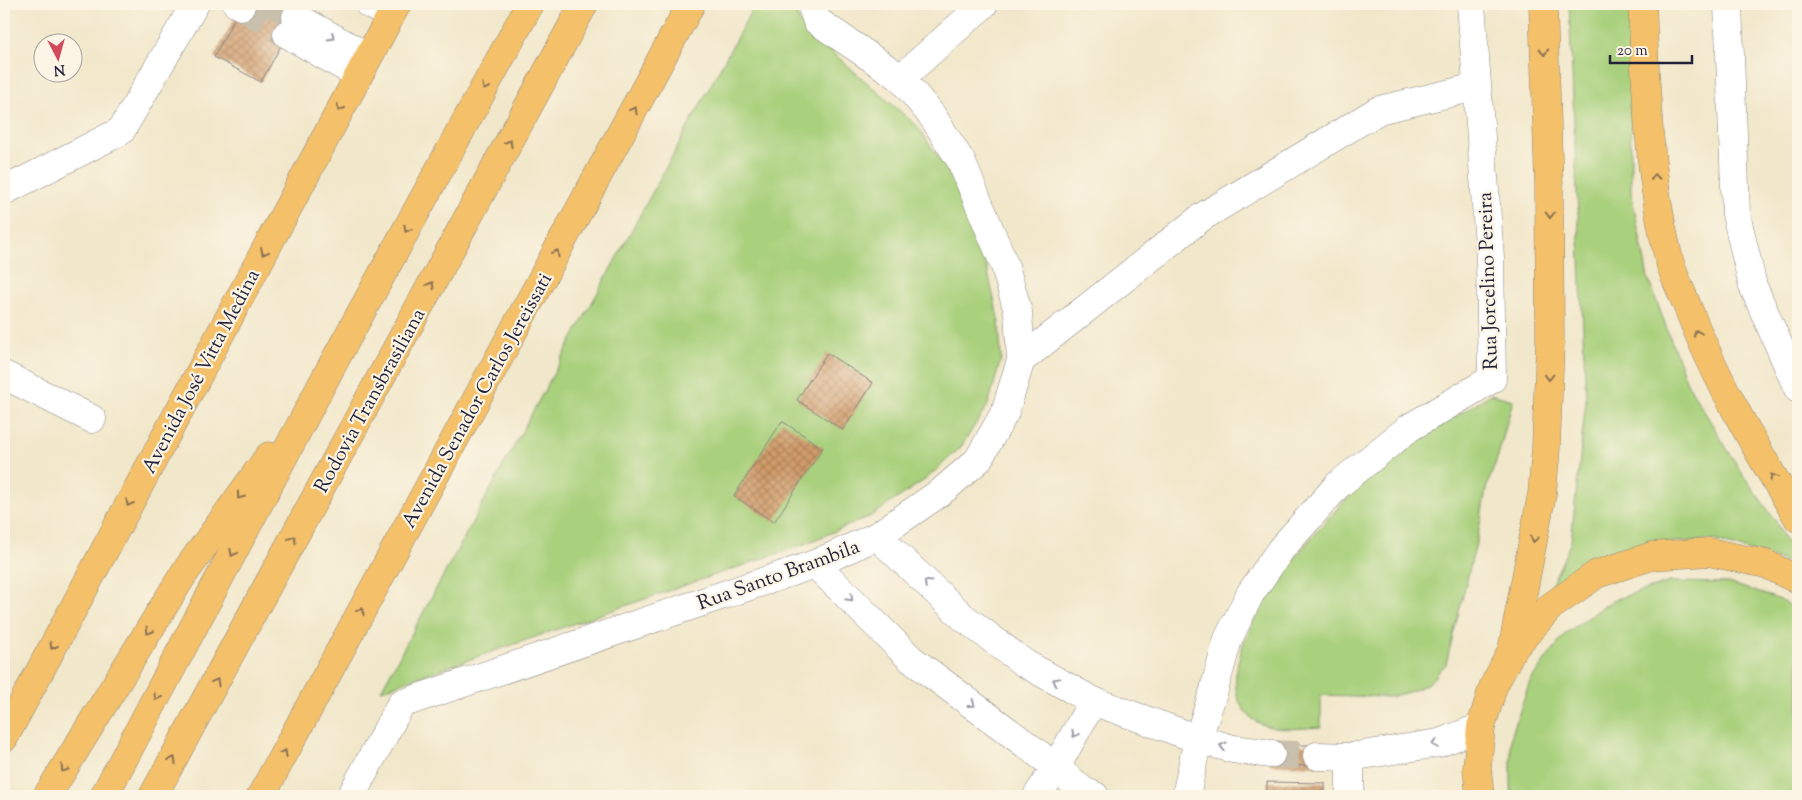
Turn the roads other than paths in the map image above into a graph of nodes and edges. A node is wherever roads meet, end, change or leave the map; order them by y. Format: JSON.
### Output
{"nodes":[{"id":1,"x":195,"y":4,"type":"edge"},
{"id":2,"x":530,"y":4,"type":"edge"},
{"id":3,"x":584,"y":4,"type":"edge"},
{"id":4,"x":691,"y":4,"type":"edge"},
{"id":5,"x":811,"y":4,"type":"edge"},
{"id":6,"x":984,"y":4,"type":"edge"},
{"id":7,"x":1471,"y":4,"type":"edge"},
{"id":8,"x":1543,"y":4,"type":"edge"},
{"id":9,"x":1642,"y":4,"type":"edge"},
{"id":10,"x":1728,"y":4,"type":"edge"},
{"id":11,"x":385,"y":7,"type":"edge"},
{"id":12,"x":292,"y":25,"type":"tunnel mouth"},
{"id":13,"x":363,"y":66,"type":"junction"},
{"id":14,"x":901,"y":78,"type":"junction"},
{"id":15,"x":1476,"y":87,"type":"junction"},
{"id":16,"x":4,"y":192,"type":"edge"},
{"id":17,"x":1021,"y":360,"type":"junction"},
{"id":18,"x":329,"y":371,"type":"junction"},
{"id":19,"x":4,"y":374,"type":"edge"},
{"id":20,"x":1798,"y":389,"type":"edge"},
{"id":21,"x":92,"y":419,"type":"dead end"},
{"id":22,"x":1798,"y":518,"type":"edge"},
{"id":23,"x":877,"y":536,"type":"junction"},
{"id":24,"x":815,"y":564,"type":"junction"},
{"id":25,"x":1798,"y":580,"type":"edge"},
{"id":26,"x":1512,"y":650,"type":"junction"},
{"id":27,"x":1093,"y":701,"type":"junction"},
{"id":28,"x":1481,"y":727,"type":"junction"},
{"id":29,"x":4,"y":738,"type":"edge"},
{"id":30,"x":1198,"y":739,"type":"junction"},
{"id":31,"x":1271,"y":754,"type":"tunnel mouth"},
{"id":32,"x":1317,"y":756,"type":"tunnel mouth"},
{"id":33,"x":1350,"y":758,"type":"junction"},
{"id":34,"x":1056,"y":767,"type":"junction"},
{"id":35,"x":47,"y":796,"type":"edge"},
{"id":36,"x":104,"y":796,"type":"edge"},
{"id":37,"x":153,"y":796,"type":"edge"},
{"id":38,"x":261,"y":796,"type":"edge"},
{"id":39,"x":351,"y":796,"type":"edge"},
{"id":40,"x":1037,"y":796,"type":"edge"},
{"id":41,"x":1095,"y":796,"type":"edge"},
{"id":42,"x":1186,"y":796,"type":"edge"},
{"id":43,"x":1350,"y":796,"type":"edge"},
{"id":44,"x":1480,"y":796,"type":"edge"}],
"edges":[{"from":1,"to":16,"type":"street"},
{"from":2,"to":18,"type":"main road","one_way":true},
{"from":37,"to":3,"type":"main road","name":"Rodovia Transbrasiliana","one_way":true},
{"from":38,"to":4,"type":"main road","name":"Avenida Senador Carlos Jereissati","one_way":true},
{"from":5,"to":14,"type":"street","name":"Rua Santo Brambila"},
{"from":6,"to":14,"type":"street"},
{"from":7,"to":15,"type":"street","name":"Rua Jorcelino Pereira"},
{"from":8,"to":26,"type":"main road","one_way":true},
{"from":22,"to":9,"type":"main road","one_way":true},
{"from":10,"to":20,"type":"street"},
{"from":11,"to":13,"type":"main road","name":"Avenida José Vitta Medina"},
{"from":12,"to":13,"type":"street","one_way":true},
{"from":13,"to":29,"type":"main road","name":"Avenida José Vitta Medina","one_way":true},
{"from":14,"to":17,"type":"street","name":"Rua Santo Brambila"},
{"from":15,"to":17,"type":"street"},
{"from":15,"to":30,"type":"street","name":"Rua Jorcelino Pereira"},
{"from":17,"to":23,"type":"street","name":"Rua Santo Brambila"},
{"from":18,"to":35,"type":"main road","one_way":true},
{"from":18,"to":36,"type":"main road","one_way":true},
{"from":19,"to":21,"type":"street"},
{"from":23,"to":24,"type":"street","name":"Rua Santo Brambila"},
{"from":27,"to":23,"type":"street","one_way":true},
{"from":24,"to":34,"type":"street","one_way":true},
{"from":24,"to":39,"type":"street","name":"Rua Santo Brambila"},
{"from":25,"to":26,"type":"main road"},
{"from":26,"to":28,"type":"main road"},
{"from":27,"to":30,"type":"street"},
{"from":27,"to":34,"type":"street","one_way":true},
{"from":28,"to":33,"type":"street","one_way":true},
{"from":28,"to":44,"type":"main road"},
{"from":31,"to":30,"type":"street","one_way":true},
{"from":30,"to":42,"type":"street","name":"Rua Jorcelino Pereira"},
{"from":32,"to":33,"type":"street"},
{"from":33,"to":43,"type":"street"},
{"from":34,"to":40,"type":"street"},
{"from":34,"to":41,"type":"street"}]}
